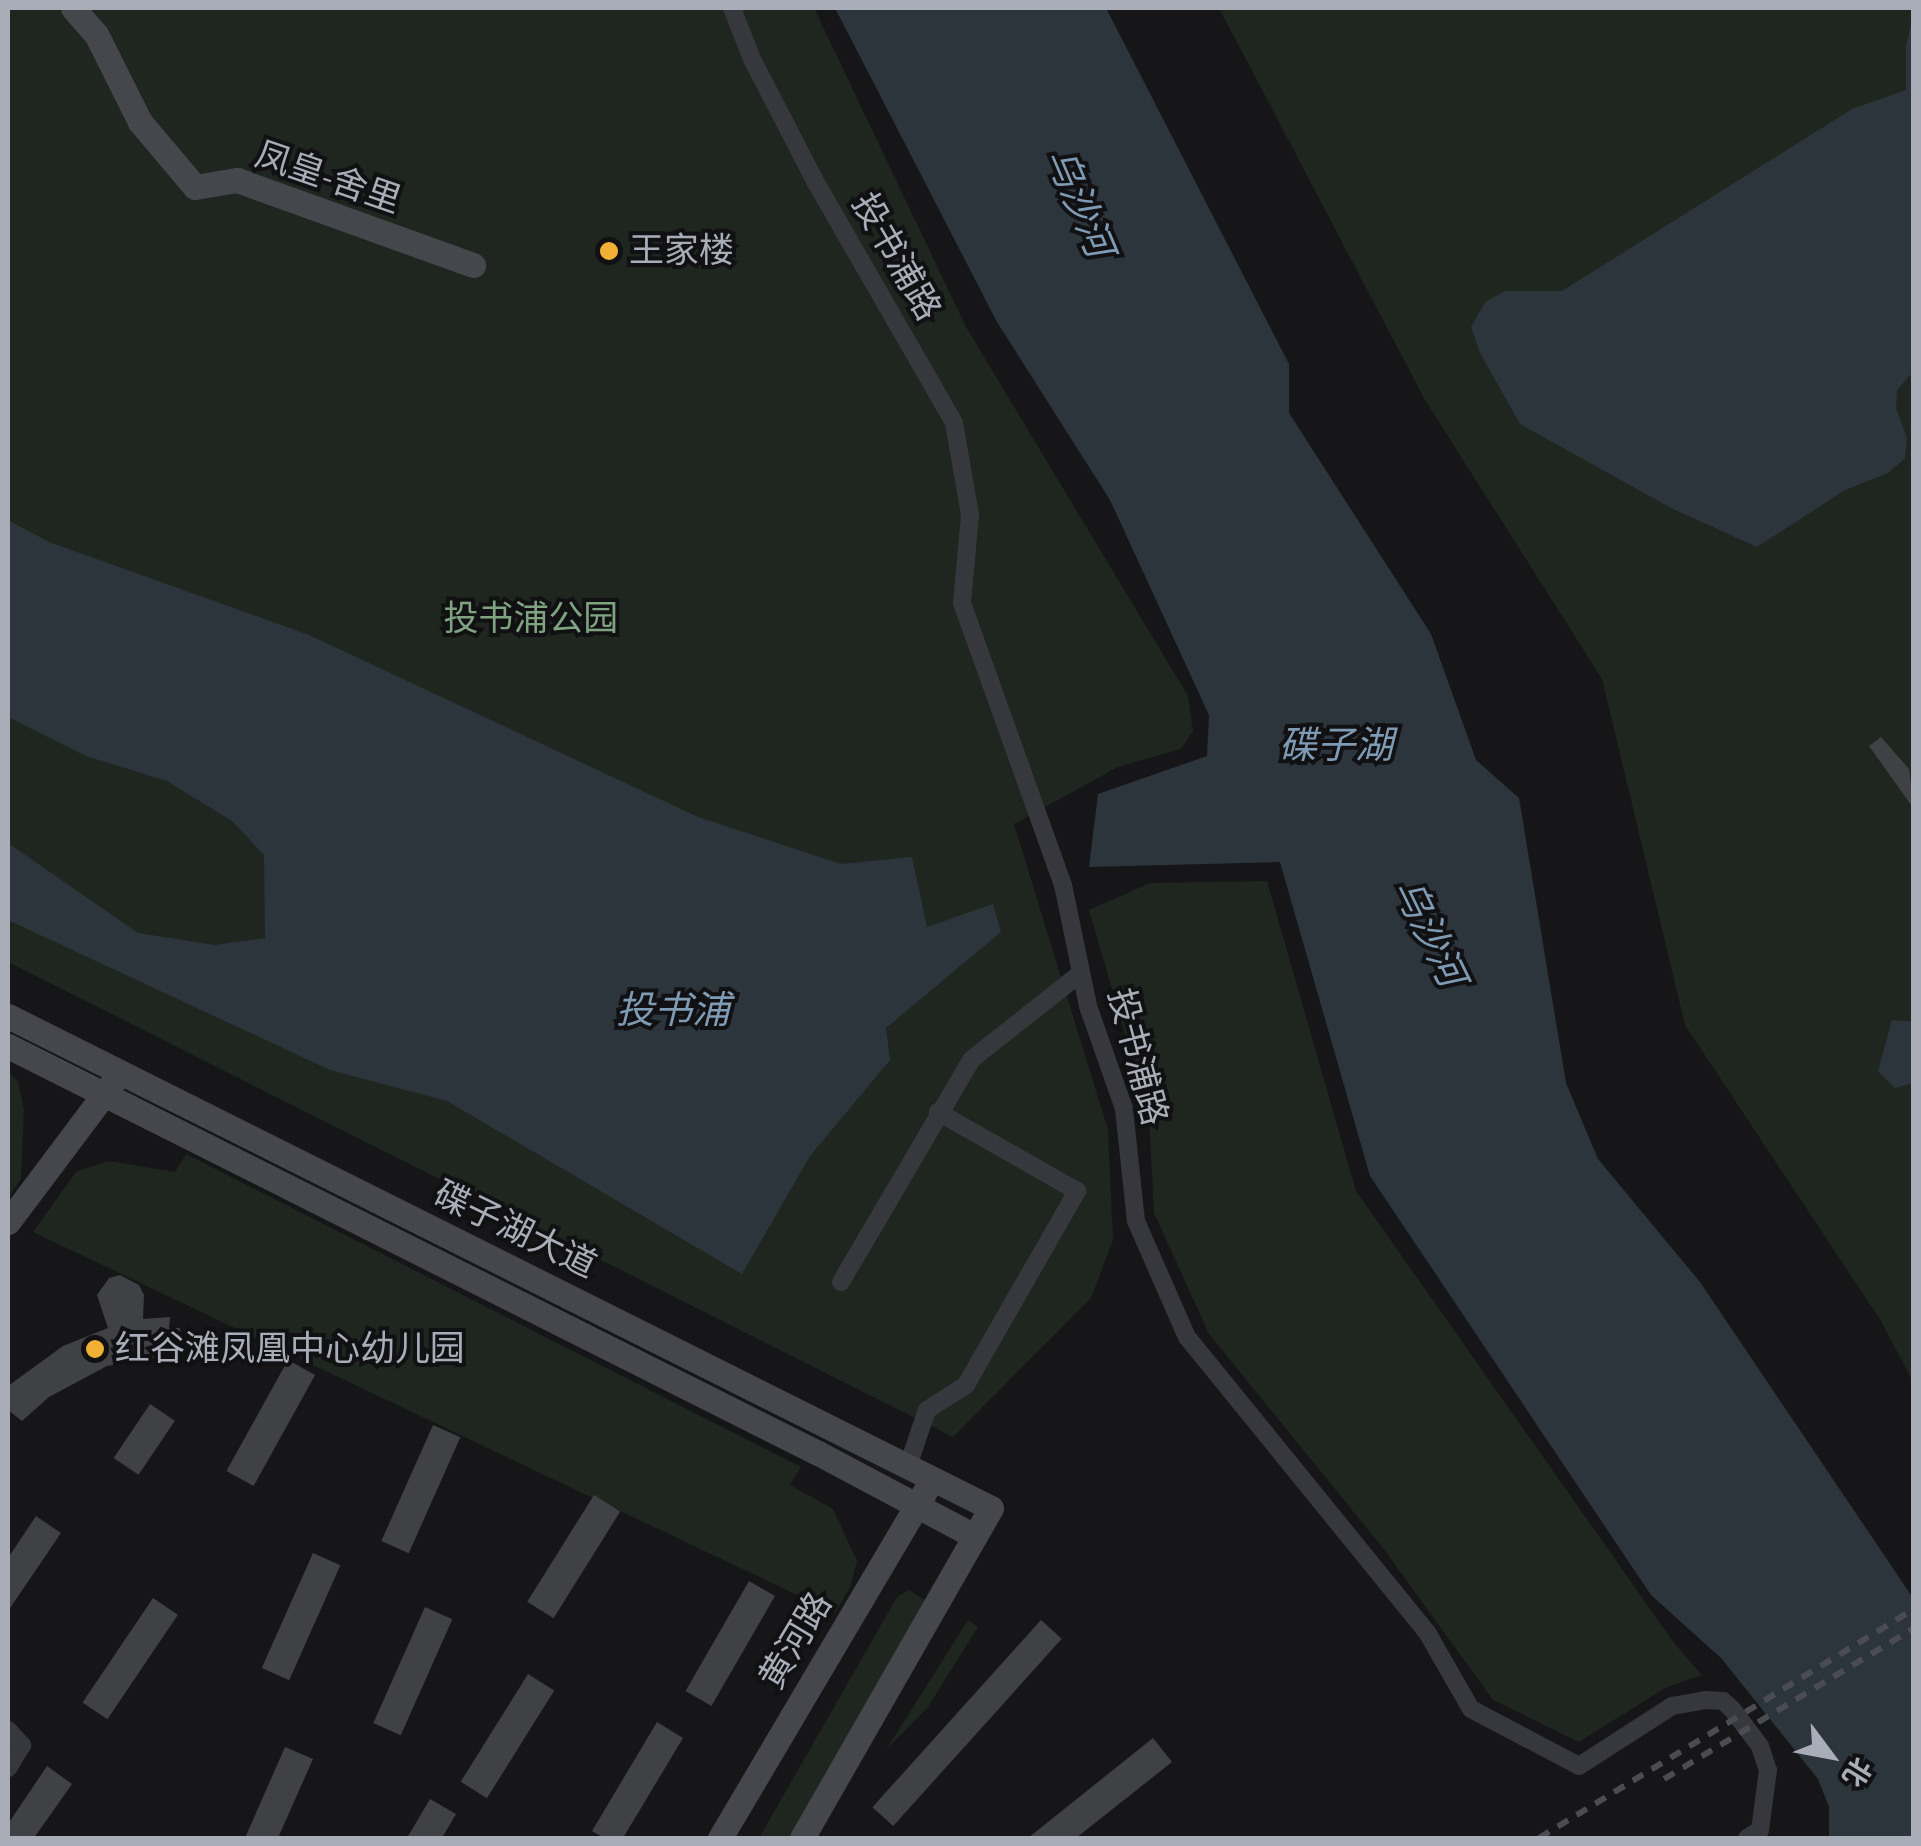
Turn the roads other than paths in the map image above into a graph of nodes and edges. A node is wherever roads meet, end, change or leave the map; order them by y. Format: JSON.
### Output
{"nodes":[{"id":1,"x":72,"y":8,"type":"edge"},
{"id":2,"x":732,"y":8,"type":"edge"},
{"id":3,"x":473,"y":265,"type":"dead end"},
{"id":4,"x":1081,"y":974,"type":"junction"},
{"id":5,"x":8,"y":1016,"type":"edge"},
{"id":6,"x":8,"y":1046,"type":"edge"},
{"id":7,"x":112,"y":1083,"type":"junction"},
{"id":8,"x":938,"y":1112,"type":"junction"},
{"id":9,"x":8,"y":1222,"type":"edge"},
{"id":10,"x":841,"y":1282,"type":"dead end"},
{"id":11,"x":908,"y":1466,"type":"junction"},
{"id":12,"x":933,"y":1478,"type":"junction"},
{"id":13,"x":917,"y":1505,"type":"junction"},
{"id":14,"x":974,"y":1536,"type":"junction"},
{"id":15,"x":8,"y":1730,"type":"edge"},
{"id":16,"x":8,"y":1768,"type":"edge"},
{"id":17,"x":720,"y":1838,"type":"edge"},
{"id":18,"x":802,"y":1838,"type":"edge"},
{"id":19,"x":1747,"y":1838,"type":"edge"}],
"edges":[{"from":1,"to":3,"type":"main road","name":"凤皇-舍里"},
{"from":2,"to":4,"type":"street","name":"投书浦路"},
{"from":4,"to":8,"type":"street"},
{"from":4,"to":19,"type":"street","name":"投书浦路"},
{"from":5,"to":7,"type":"main road","name":"碟子湖大道"},
{"from":6,"to":7,"type":"main road","name":"碟子湖大道"},
{"from":7,"to":9,"type":"main road"},
{"from":7,"to":11,"type":"main road","name":"碟子湖大道"},
{"from":7,"to":13,"type":"main road","name":"碟子湖大道"},
{"from":8,"to":10,"type":"street"},
{"from":8,"to":11,"type":"street"},
{"from":11,"to":12,"type":"main road","name":"碟子湖大道"},
{"from":12,"to":13,"type":"main road","name":"黄河路"},
{"from":12,"to":14,"type":"main road","name":"碟子湖大道"},
{"from":13,"to":14,"type":"main road","name":"碟子湖大道"},
{"from":13,"to":17,"type":"main road","name":"黄河路"},
{"from":14,"to":18,"type":"main road"},
{"from":15,"to":16,"type":"street"}]}
